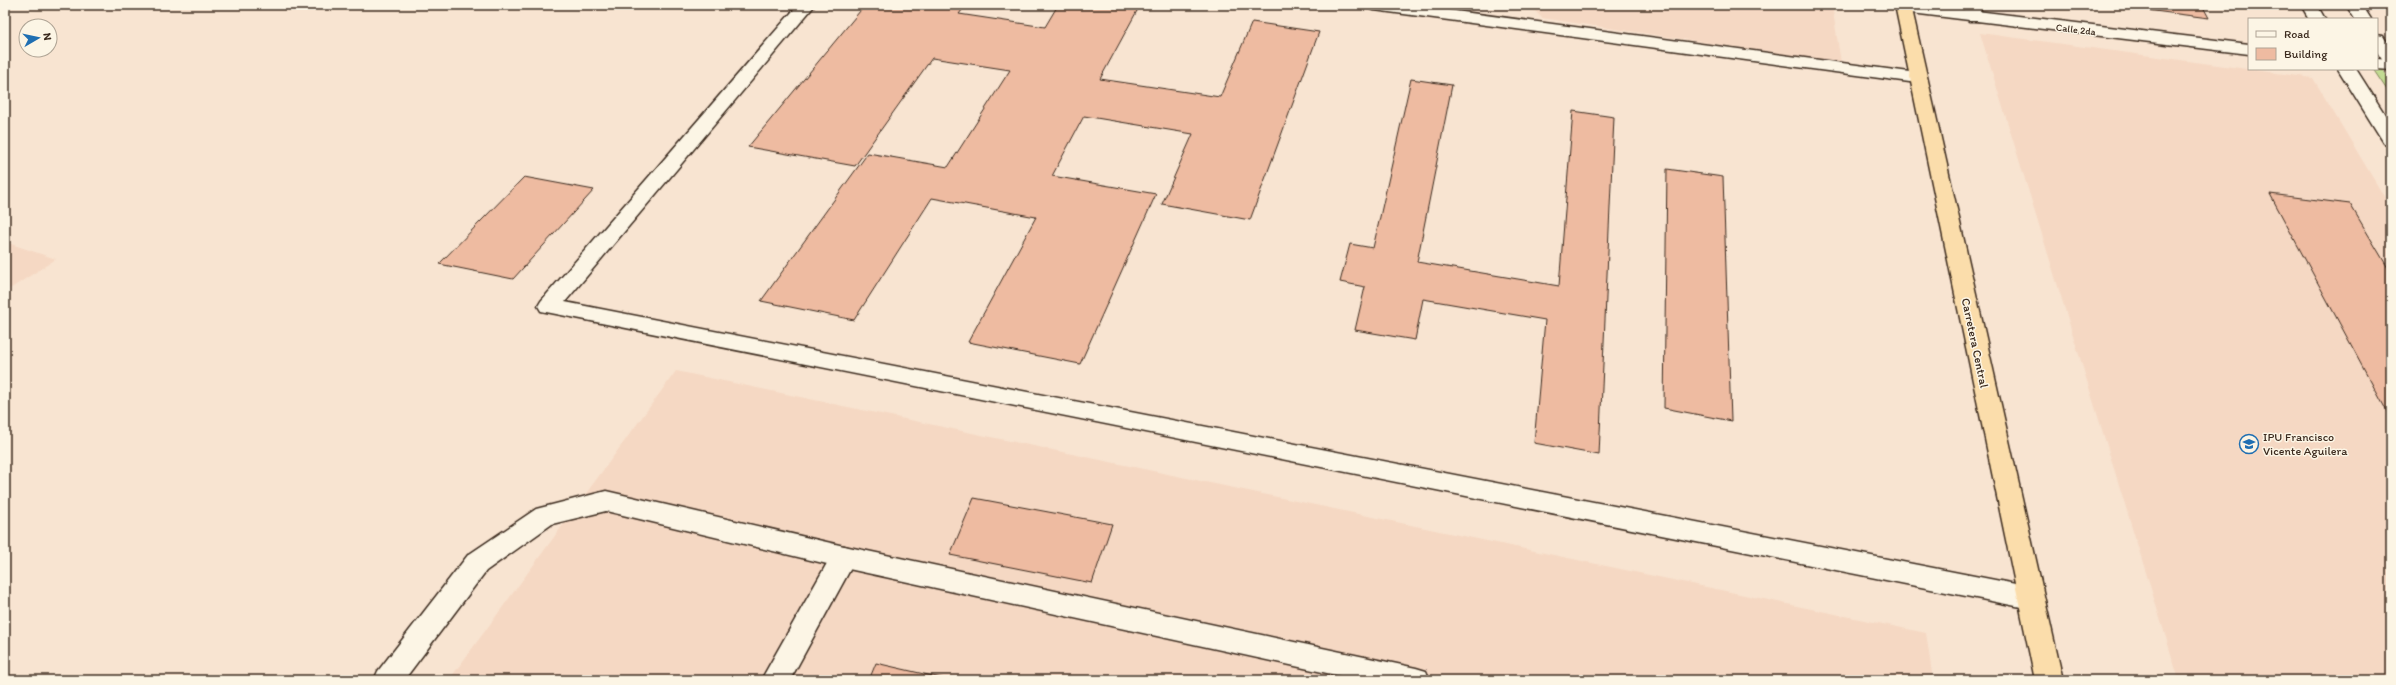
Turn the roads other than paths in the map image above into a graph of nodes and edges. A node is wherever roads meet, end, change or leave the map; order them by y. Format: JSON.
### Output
{"nodes":[{"id":1,"x":807,"y":5,"type":"edge"},
{"id":2,"x":1374,"y":5,"type":"edge"},
{"id":3,"x":2309,"y":5,"type":"edge"},
{"id":4,"x":2354,"y":5,"type":"edge"},
{"id":5,"x":1903,"y":6,"type":"edge"},
{"id":6,"x":1973,"y":11,"type":"edge"},
{"id":7,"x":2316,"y":18,"type":"edge"},
{"id":8,"x":2362,"y":18,"type":"edge"},
{"id":9,"x":2378,"y":41,"type":"edge"},
{"id":10,"x":2248,"y":49,"type":"edge"},
{"id":11,"x":2391,"y":60,"type":"edge"},
{"id":12,"x":2378,"y":64,"type":"edge"},
{"id":13,"x":2391,"y":65,"type":"edge"},
{"id":14,"x":2348,"y":70,"type":"edge"},
{"id":15,"x":1917,"y":78,"type":"junction"},
{"id":16,"x":2391,"y":139,"type":"edge"},
{"id":17,"x":844,"y":557,"type":"junction"},
{"id":18,"x":2031,"y":598,"type":"junction"},
{"id":19,"x":388,"y":680,"type":"edge"},
{"id":20,"x":775,"y":680,"type":"edge"},
{"id":21,"x":1416,"y":680,"type":"edge"},
{"id":22,"x":2049,"y":680,"type":"edge"}],
"edges":[{"from":1,"to":18,"type":"street"},
{"from":2,"to":15,"type":"street"},
{"from":3,"to":7,"type":"street"},
{"from":4,"to":8,"type":"street"},
{"from":5,"to":6,"type":"street","name":"Calle 2da"},
{"from":5,"to":15,"type":"highway","name":"Carretera Central"},
{"from":6,"to":10,"type":"street","name":"Calle 2da"},
{"from":9,"to":11,"type":"street"},
{"from":12,"to":13,"type":"street"},
{"from":14,"to":16,"type":"street"},
{"from":15,"to":18,"type":"highway","name":"Carretera Central"},
{"from":17,"to":19,"type":"street"},
{"from":17,"to":20,"type":"street"},
{"from":17,"to":21,"type":"street"},
{"from":18,"to":22,"type":"highway","name":"Carretera Central"}]}
